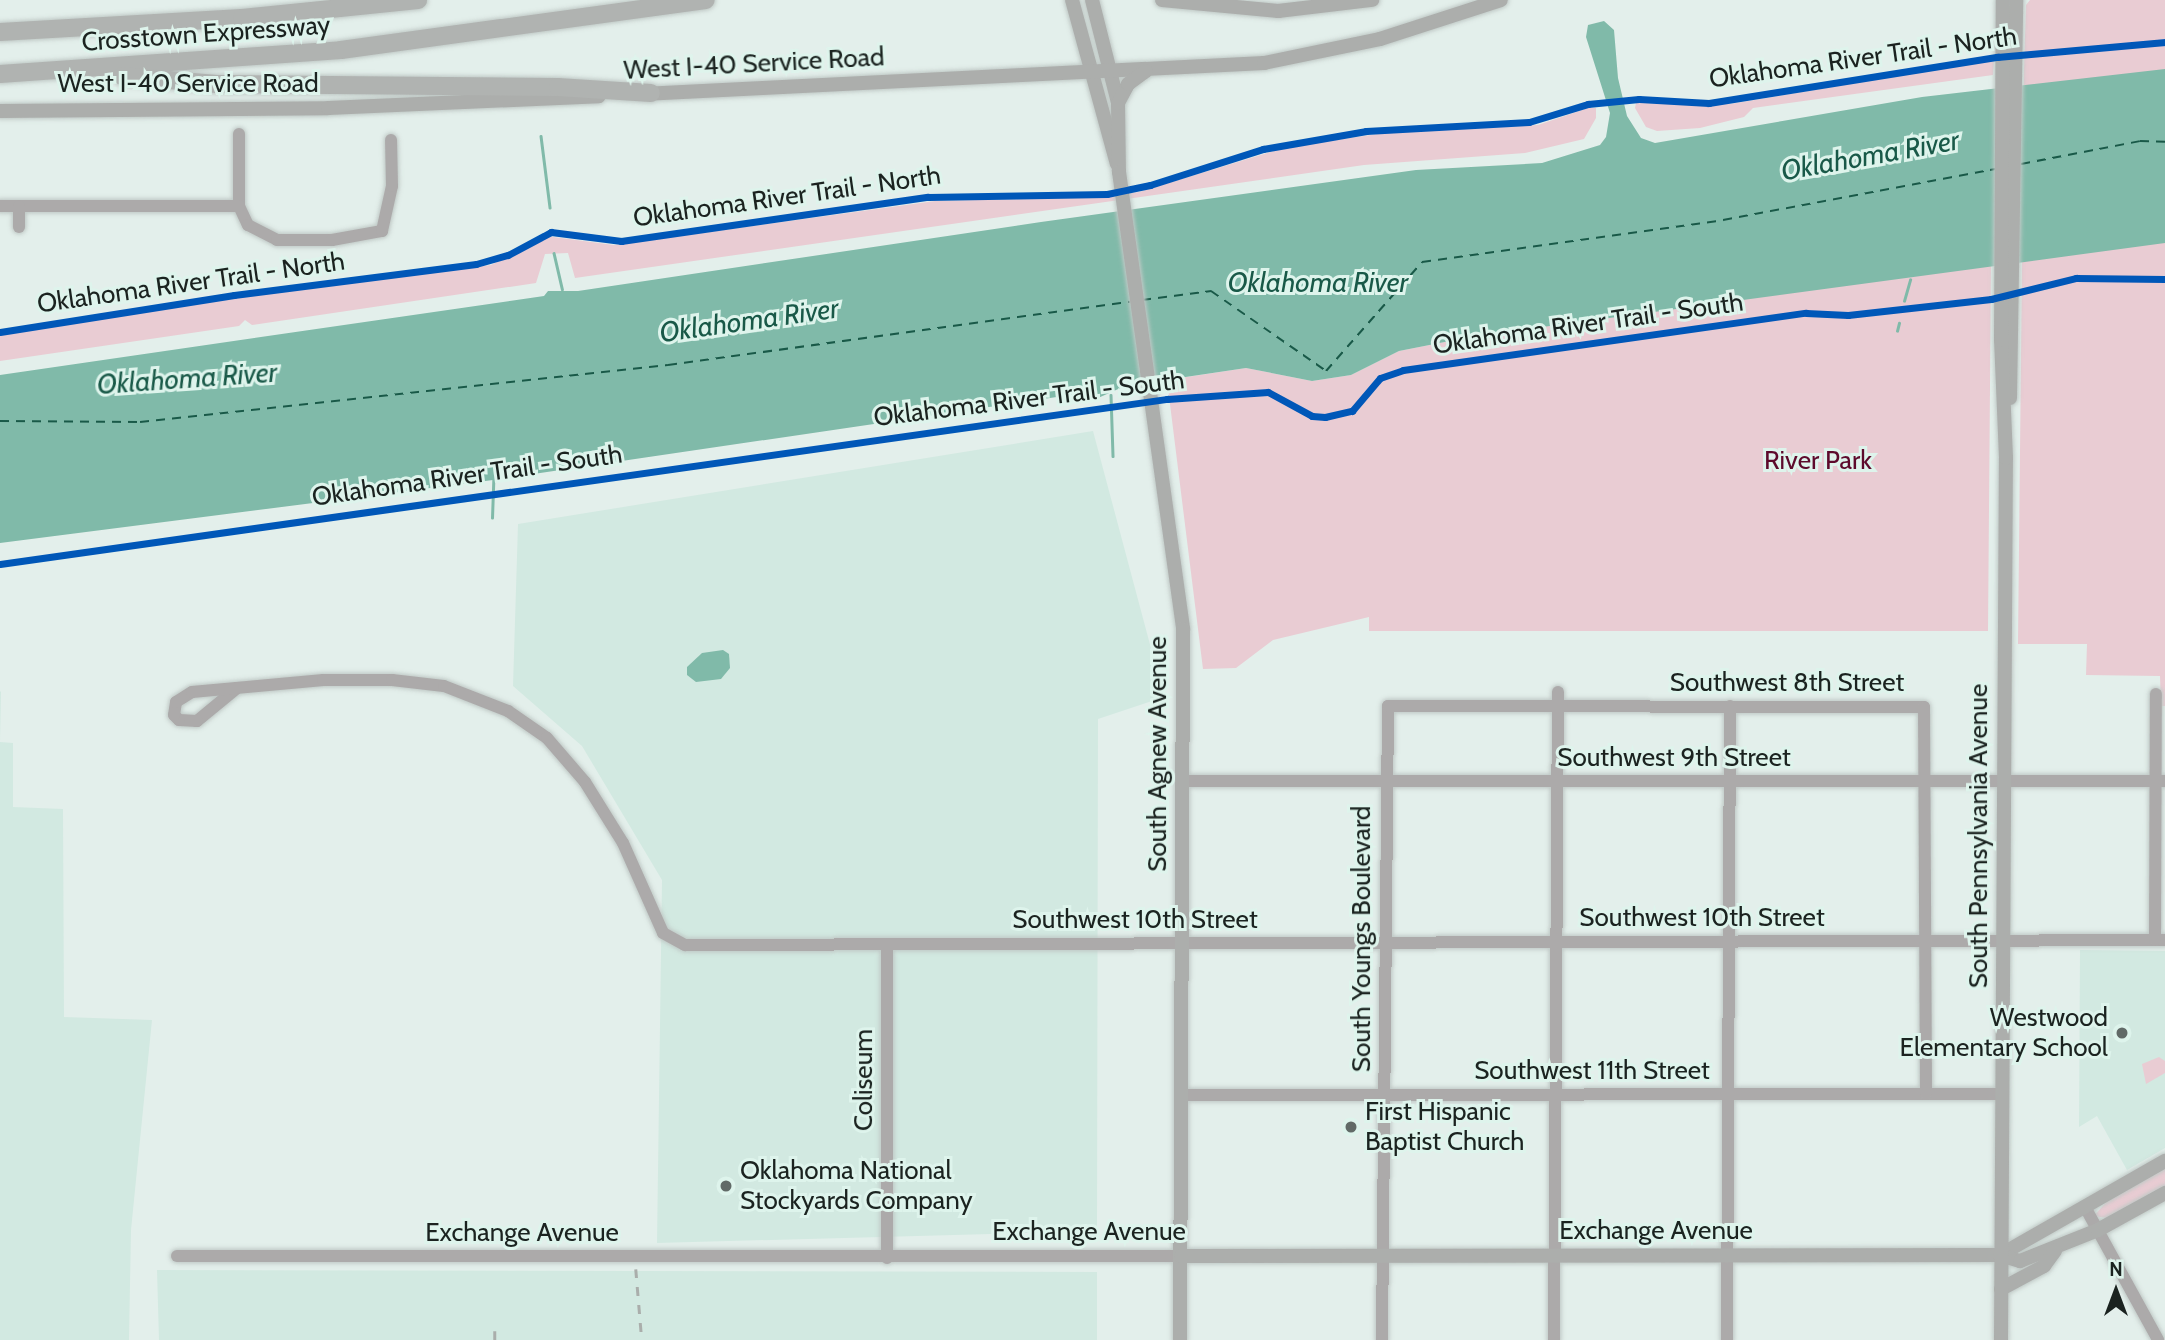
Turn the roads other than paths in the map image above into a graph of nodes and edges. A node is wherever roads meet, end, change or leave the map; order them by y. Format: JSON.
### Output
{"nodes":[{"id":1,"x":361,"y":0,"type":"edge"},
{"id":2,"x":418,"y":0,"type":"edge"},
{"id":3,"x":706,"y":0,"type":"edge"},
{"id":4,"x":1072,"y":0,"type":"edge"},
{"id":5,"x":1092,"y":0,"type":"edge"},
{"id":6,"x":1162,"y":0,"type":"edge"},
{"id":7,"x":1372,"y":0,"type":"edge"},
{"id":8,"x":1500,"y":0,"type":"edge"},
{"id":9,"x":2009,"y":2,"type":"edge"},
{"id":10,"x":316,"y":11,"type":"junction"},
{"id":11,"x":0,"y":32,"type":"edge"},
{"id":12,"x":1147,"y":70,"type":"junction"},
{"id":13,"x":59,"y":71,"type":"junction"},
{"id":14,"x":1112,"y":72,"type":"junction"},
{"id":15,"x":1094,"y":73,"type":"junction"},
{"id":16,"x":0,"y":74,"type":"edge"},
{"id":17,"x":651,"y":93,"type":"junction"},
{"id":18,"x":1118,"y":103,"type":"junction"},
{"id":19,"x":0,"y":111,"type":"edge"},
{"id":20,"x":1114,"y":132,"type":"junction"},
{"id":21,"x":239,"y":134,"type":"dead end"},
{"id":22,"x":391,"y":140,"type":"dead end"},
{"id":23,"x":0,"y":206,"type":"edge"},
{"id":24,"x":19,"y":206,"type":"junction"},
{"id":25,"x":239,"y":206,"type":"junction"},
{"id":26,"x":19,"y":227,"type":"dead end"},
{"id":27,"x":237,"y":688,"type":"junction"},
{"id":28,"x":1558,"y":692,"type":"dead end"},
{"id":29,"x":2156,"y":694,"type":"dead end"},
{"id":30,"x":1388,"y":706,"type":"joint"},
{"id":31,"x":1730,"y":706,"type":"junction"},
{"id":32,"x":1557,"y":708,"type":"junction"},
{"id":33,"x":1558,"y":781,"type":"junction"},
{"id":34,"x":1731,"y":781,"type":"junction"},
{"id":35,"x":1927,"y":781,"type":"junction"},
{"id":36,"x":2004,"y":781,"type":"junction"},
{"id":37,"x":2161,"y":781,"type":"edge"},
{"id":38,"x":1183,"y":782,"type":"junction"},
{"id":39,"x":1386,"y":783,"type":"junction"},
{"id":40,"x":1730,"y":940,"type":"junction"},
{"id":41,"x":1928,"y":940,"type":"junction"},
{"id":42,"x":2003,"y":940,"type":"junction"},
{"id":43,"x":2160,"y":940,"type":"edge"},
{"id":44,"x":1556,"y":941,"type":"junction"},
{"id":45,"x":1183,"y":942,"type":"junction"},
{"id":46,"x":1385,"y":942,"type":"junction"},
{"id":47,"x":887,"y":944,"type":"junction"},
{"id":48,"x":1383,"y":1094,"type":"junction"},
{"id":49,"x":1555,"y":1094,"type":"junction"},
{"id":50,"x":1729,"y":1094,"type":"junction"},
{"id":51,"x":1926,"y":1094,"type":"junction"},
{"id":52,"x":2003,"y":1094,"type":"junction"},
{"id":53,"x":1181,"y":1095,"type":"junction"},
{"id":54,"x":2165,"y":1161,"type":"edge"},
{"id":55,"x":2165,"y":1193,"type":"edge"},
{"id":56,"x":2085,"y":1207,"type":"junction"},
{"id":57,"x":2098,"y":1230,"type":"junction"},
{"id":58,"x":2056,"y":1250,"type":"junction"},
{"id":59,"x":2000,"y":1255,"type":"junction"},
{"id":60,"x":177,"y":1256,"type":"dead end"},
{"id":61,"x":1181,"y":1256,"type":"junction"},
{"id":62,"x":1383,"y":1256,"type":"junction"},
{"id":63,"x":1554,"y":1256,"type":"junction"},
{"id":64,"x":1727,"y":1256,"type":"junction"},
{"id":65,"x":887,"y":1258,"type":"junction"},
{"id":66,"x":2001,"y":1289,"type":"junction"},
{"id":67,"x":1181,"y":1340,"type":"edge"},
{"id":68,"x":1382,"y":1340,"type":"edge"},
{"id":69,"x":1554,"y":1340,"type":"edge"},
{"id":70,"x":1727,"y":1340,"type":"edge"},
{"id":71,"x":2001,"y":1340,"type":"edge"},
{"id":72,"x":2158,"y":1340,"type":"edge"}],
"edges":[{"from":1,"to":10,"type":"highway"},
{"from":2,"to":10,"type":"highway","name":"Crosstown Expressway"},
{"from":3,"to":13,"type":"highway","name":"Crosstown Expressway"},
{"from":4,"to":15,"type":"main road","name":"South Agnew Avenue"},
{"from":5,"to":14,"type":"main road","name":"South Agnew Avenue"},
{"from":6,"to":7,"type":"main road"},
{"from":8,"to":12,"type":"main road","name":"West I-40 Service Road"},
{"from":9,"to":36,"type":"main road","name":"South Pennsylvania Avenue"},
{"from":10,"to":11,"type":"highway","name":"Crosstown Expressway"},
{"from":12,"to":14,"type":"main road","name":"West I-40 Service Road"},
{"from":12,"to":18,"type":"main road"},
{"from":13,"to":16,"type":"highway","name":"Crosstown Expressway"},
{"from":13,"to":17,"type":"highway"},
{"from":14,"to":15,"type":"main road","name":"West I-40 Service Road"},
{"from":14,"to":18,"type":"main road","name":"South Agnew Avenue"},
{"from":15,"to":17,"type":"main road","name":"West I-40 Service Road"},
{"from":15,"to":20,"type":"main road","name":"South Agnew Avenue"},
{"from":17,"to":19,"type":"main road","name":"West I-40 Service Road"},
{"from":18,"to":20,"type":"main road","name":"South Agnew Avenue"},
{"from":20,"to":38,"type":"main road","name":"South Agnew Avenue"},
{"from":21,"to":25,"type":"street"},
{"from":22,"to":25,"type":"street"},
{"from":23,"to":24,"type":"street"},
{"from":24,"to":25,"type":"street"},
{"from":24,"to":26,"type":"street"},
{"from":27,"to":27,"type":"street","name":"Southwest 10th Street"},
{"from":27,"to":47,"type":"street","name":"Southwest 10th Street"},
{"from":28,"to":32,"type":"street"},
{"from":29,"to":37,"type":"street"},
{"from":30,"to":32,"type":"street","name":"Southwest 8th Street"},
{"from":30,"to":39,"type":"street","name":"South Youngs Boulevard"},
{"from":31,"to":32,"type":"street","name":"Southwest 8th Street"},
{"from":31,"to":34,"type":"street"},
{"from":31,"to":35,"type":"street","name":"Southwest 8th Street"},
{"from":32,"to":33,"type":"street"},
{"from":33,"to":34,"type":"street","name":"Southwest 9th Street"},
{"from":33,"to":39,"type":"street","name":"Southwest 9th Street"},
{"from":33,"to":44,"type":"street"},
{"from":34,"to":35,"type":"street","name":"Southwest 9th Street"},
{"from":34,"to":40,"type":"street"},
{"from":35,"to":36,"type":"street","name":"Southwest 9th Street"},
{"from":35,"to":41,"type":"street","name":"Southwest 8th Street"},
{"from":36,"to":37,"type":"street","name":"Southwest 9th Street"},
{"from":36,"to":42,"type":"main road","name":"South Pennsylvania Avenue"},
{"from":37,"to":43,"type":"street"},
{"from":38,"to":39,"type":"street","name":"Southwest 9th Street"},
{"from":38,"to":45,"type":"main road","name":"South Agnew Avenue"},
{"from":39,"to":46,"type":"street","name":"South Youngs Boulevard"},
{"from":40,"to":41,"type":"street","name":"Southwest 10th Street"},
{"from":40,"to":44,"type":"street","name":"Southwest 10th Street"},
{"from":40,"to":50,"type":"street"},
{"from":41,"to":42,"type":"street","name":"Southwest 10th Street"},
{"from":41,"to":51,"type":"street","name":"Southwest 8th Street"},
{"from":42,"to":43,"type":"street","name":"Southwest 10th Street"},
{"from":42,"to":52,"type":"main road","name":"South Pennsylvania Avenue"},
{"from":44,"to":46,"type":"street","name":"Southwest 10th Street"},
{"from":44,"to":49,"type":"street"},
{"from":45,"to":46,"type":"street","name":"Southwest 10th Street"},
{"from":45,"to":47,"type":"street","name":"Southwest 10th Street"},
{"from":45,"to":53,"type":"main road","name":"South Agnew Avenue"},
{"from":46,"to":48,"type":"street","name":"South Youngs Boulevard"},
{"from":47,"to":65,"type":"street","name":"Coliseum"},
{"from":48,"to":49,"type":"street","name":"Southwest 11th Street"},
{"from":48,"to":53,"type":"street","name":"Southwest 11th Street"},
{"from":48,"to":62,"type":"street","name":"South Youngs Boulevard"},
{"from":49,"to":50,"type":"street","name":"Southwest 11th Street"},
{"from":49,"to":63,"type":"street"},
{"from":50,"to":51,"type":"street","name":"Southwest 11th Street"},
{"from":50,"to":64,"type":"street"},
{"from":51,"to":52,"type":"street","name":"Southwest 11th Street"},
{"from":52,"to":59,"type":"main road","name":"South Pennsylvania Avenue"},
{"from":53,"to":61,"type":"main road","name":"South Agnew Avenue"},
{"from":54,"to":56,"type":"main road","name":"Exchange Avenue"},
{"from":55,"to":57,"type":"main road","name":"Exchange Avenue"},
{"from":56,"to":57,"type":"street"},
{"from":56,"to":59,"type":"main road","name":"Exchange Avenue"},
{"from":57,"to":58,"type":"main road","name":"Exchange Avenue"},
{"from":57,"to":72,"type":"street"},
{"from":58,"to":59,"type":"main road","name":"Exchange Avenue"},
{"from":58,"to":66,"type":"main road"},
{"from":59,"to":64,"type":"main road","name":"Exchange Avenue"},
{"from":59,"to":66,"type":"main road","name":"South Pennsylvania Avenue"},
{"from":60,"to":65,"type":"street","name":"Exchange Avenue"},
{"from":61,"to":62,"type":"main road","name":"Exchange Avenue"},
{"from":61,"to":65,"type":"street","name":"Exchange Avenue"},
{"from":61,"to":67,"type":"main road","name":"South Agnew Avenue"},
{"from":62,"to":63,"type":"main road","name":"Exchange Avenue"},
{"from":62,"to":68,"type":"street","name":"South Youngs Boulevard"},
{"from":63,"to":64,"type":"main road","name":"Exchange Avenue"},
{"from":63,"to":69,"type":"street"},
{"from":64,"to":70,"type":"street"},
{"from":66,"to":71,"type":"main road","name":"South Pennsylvania Avenue"}]}
